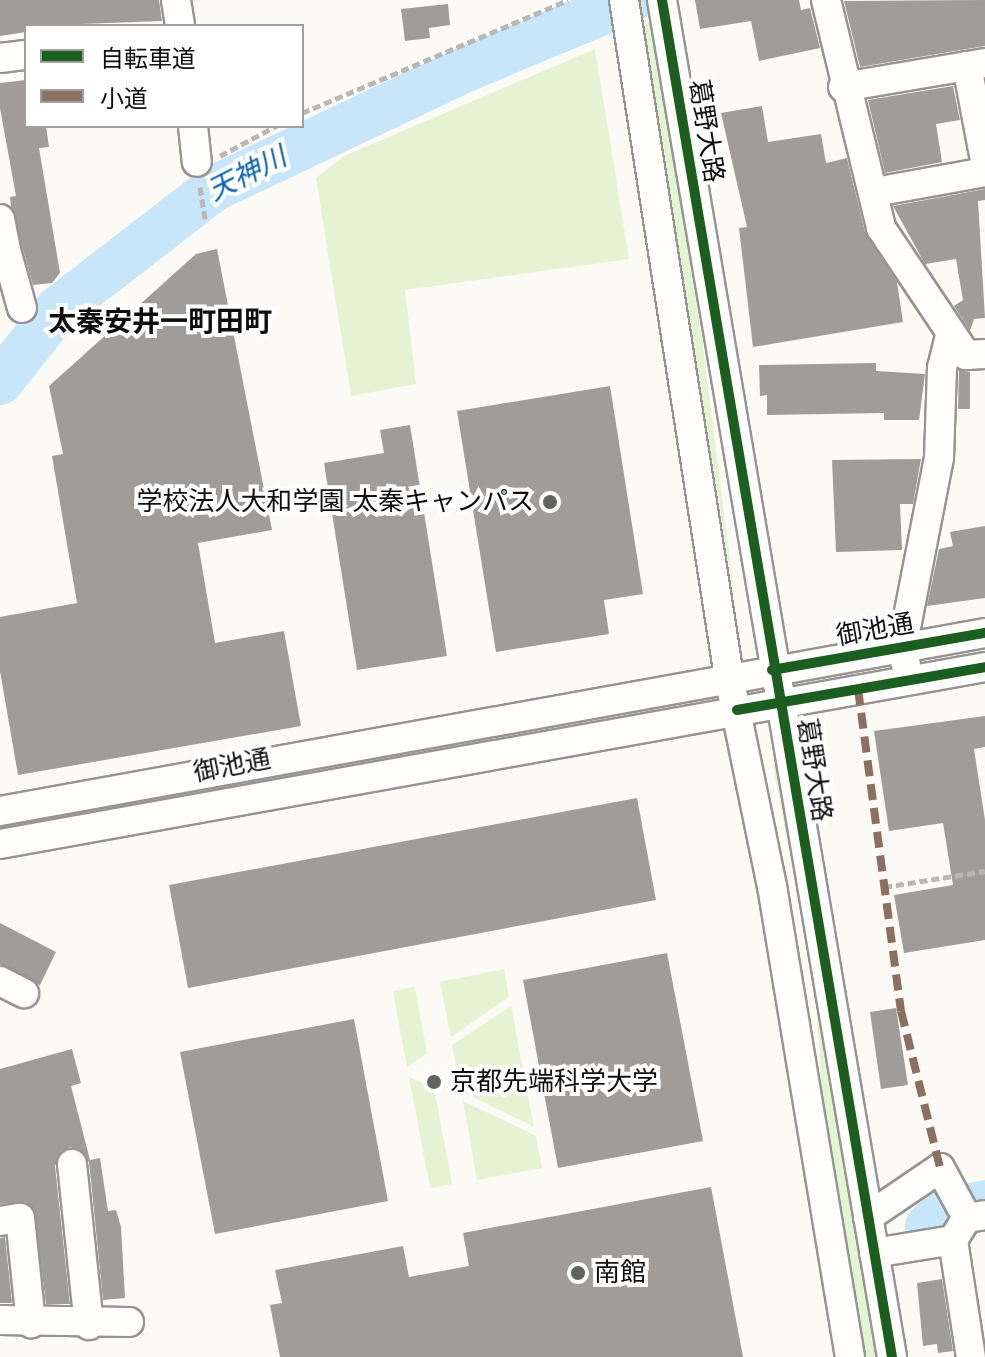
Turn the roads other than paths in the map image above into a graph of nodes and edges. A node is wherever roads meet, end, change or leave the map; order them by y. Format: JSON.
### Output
{"nodes":[{"id":1,"x":176,"y":0,"type":"edge"},
{"id":2,"x":624,"y":0,"type":"edge"},
{"id":3,"x":826,"y":0,"type":"edge"},
{"id":4,"x":663,"y":8,"type":"edge"},
{"id":5,"x":180,"y":24,"type":"edge"},
{"id":6,"x":24,"y":55,"type":"edge"},
{"id":7,"x":0,"y":58,"type":"edge"},
{"id":8,"x":976,"y":65,"type":"edge"},
{"id":9,"x":843,"y":87,"type":"junction"},
{"id":10,"x":194,"y":128,"type":"edge"},
{"id":11,"x":985,"y":160,"type":"edge"},
{"id":12,"x":203,"y":164,"type":"road end"},
{"id":13,"x":985,"y":172,"type":"edge"},
{"id":14,"x":875,"y":192,"type":"junction"},
{"id":15,"x":0,"y":219,"type":"edge"},
{"id":16,"x":3,"y":251,"type":"edge"},
{"id":17,"x":22,"y":308,"type":"dead end"},
{"id":18,"x":950,"y":336,"type":"junction"},
{"id":19,"x":985,"y":354,"type":"edge"},
{"id":20,"x":985,"y":633,"type":"edge"},
{"id":21,"x":902,"y":648,"type":"junction"},
{"id":22,"x":985,"y":667,"type":"edge"},
{"id":23,"x":772,"y":670,"type":"junction"},
{"id":24,"x":729,"y":677,"type":"junction"},
{"id":25,"x":909,"y":680,"type":"junction"},
{"id":26,"x":781,"y":702,"type":"junction"},
{"id":27,"x":737,"y":710,"type":"junction"},
{"id":28,"x":0,"y":811,"type":"edge"},
{"id":29,"x":0,"y":844,"type":"edge"},
{"id":30,"x":72,"y":1164,"type":"dead end"},
{"id":31,"x":868,"y":1217,"type":"junction"},
{"id":32,"x":0,"y":1221,"type":"edge"},
{"id":33,"x":968,"y":1224,"type":"edge"},
{"id":34,"x":874,"y":1253,"type":"junction"},
{"id":35,"x":0,"y":1320,"type":"edge"},
{"id":36,"x":129,"y":1322,"type":"dead end"},
{"id":37,"x":31,"y":1323,"type":"junction"},
{"id":38,"x":89,"y":1325,"type":"junction"},
{"id":39,"x":850,"y":1357,"type":"edge"},
{"id":40,"x":892,"y":1357,"type":"edge"},
{"id":41,"x":971,"y":1357,"type":"edge"}],
"edges":[{"from":1,"to":5,"type":"street"},
{"from":2,"to":24,"type":"street"},
{"from":3,"to":9,"type":"street"},
{"from":4,"to":23,"type":"street","name":"葛野大路"},
{"from":6,"to":7,"type":"street"},
{"from":8,"to":9,"type":"street"},
{"from":8,"to":11,"type":"street"},
{"from":9,"to":14,"type":"street"},
{"from":10,"to":12,"type":"street"},
{"from":13,"to":14,"type":"street"},
{"from":14,"to":18,"type":"street"},
{"from":15,"to":16,"type":"street"},
{"from":16,"to":17,"type":"street"},
{"from":18,"to":19,"type":"street"},
{"from":18,"to":21,"type":"street"},
{"from":20,"to":21,"type":"street","name":"御池通"},
{"from":21,"to":23,"type":"street","name":"御池通"},
{"from":21,"to":25,"type":"street"},
{"from":22,"to":25,"type":"street","name":"御池通"},
{"from":23,"to":24,"type":"street","name":"御池通"},
{"from":23,"to":26,"type":"street","name":"葛野大路"},
{"from":24,"to":27,"type":"street"},
{"from":24,"to":28,"type":"street","name":"御池通"},
{"from":25,"to":26,"type":"street","name":"御池通"},
{"from":26,"to":27,"type":"street","name":"御池通"},
{"from":26,"to":31,"type":"street","name":"葛野大路"},
{"from":27,"to":29,"type":"street","name":"御池通"},
{"from":27,"to":39,"type":"street"},
{"from":30,"to":38,"type":"street"},
{"from":31,"to":33,"type":"street"},
{"from":31,"to":34,"type":"street","name":"葛野大路"},
{"from":32,"to":37,"type":"street"},
{"from":33,"to":34,"type":"street"},
{"from":33,"to":41,"type":"street"},
{"from":34,"to":40,"type":"street","name":"葛野大路"},
{"from":35,"to":37,"type":"street"},
{"from":36,"to":38,"type":"street"},
{"from":37,"to":38,"type":"street"}]}
